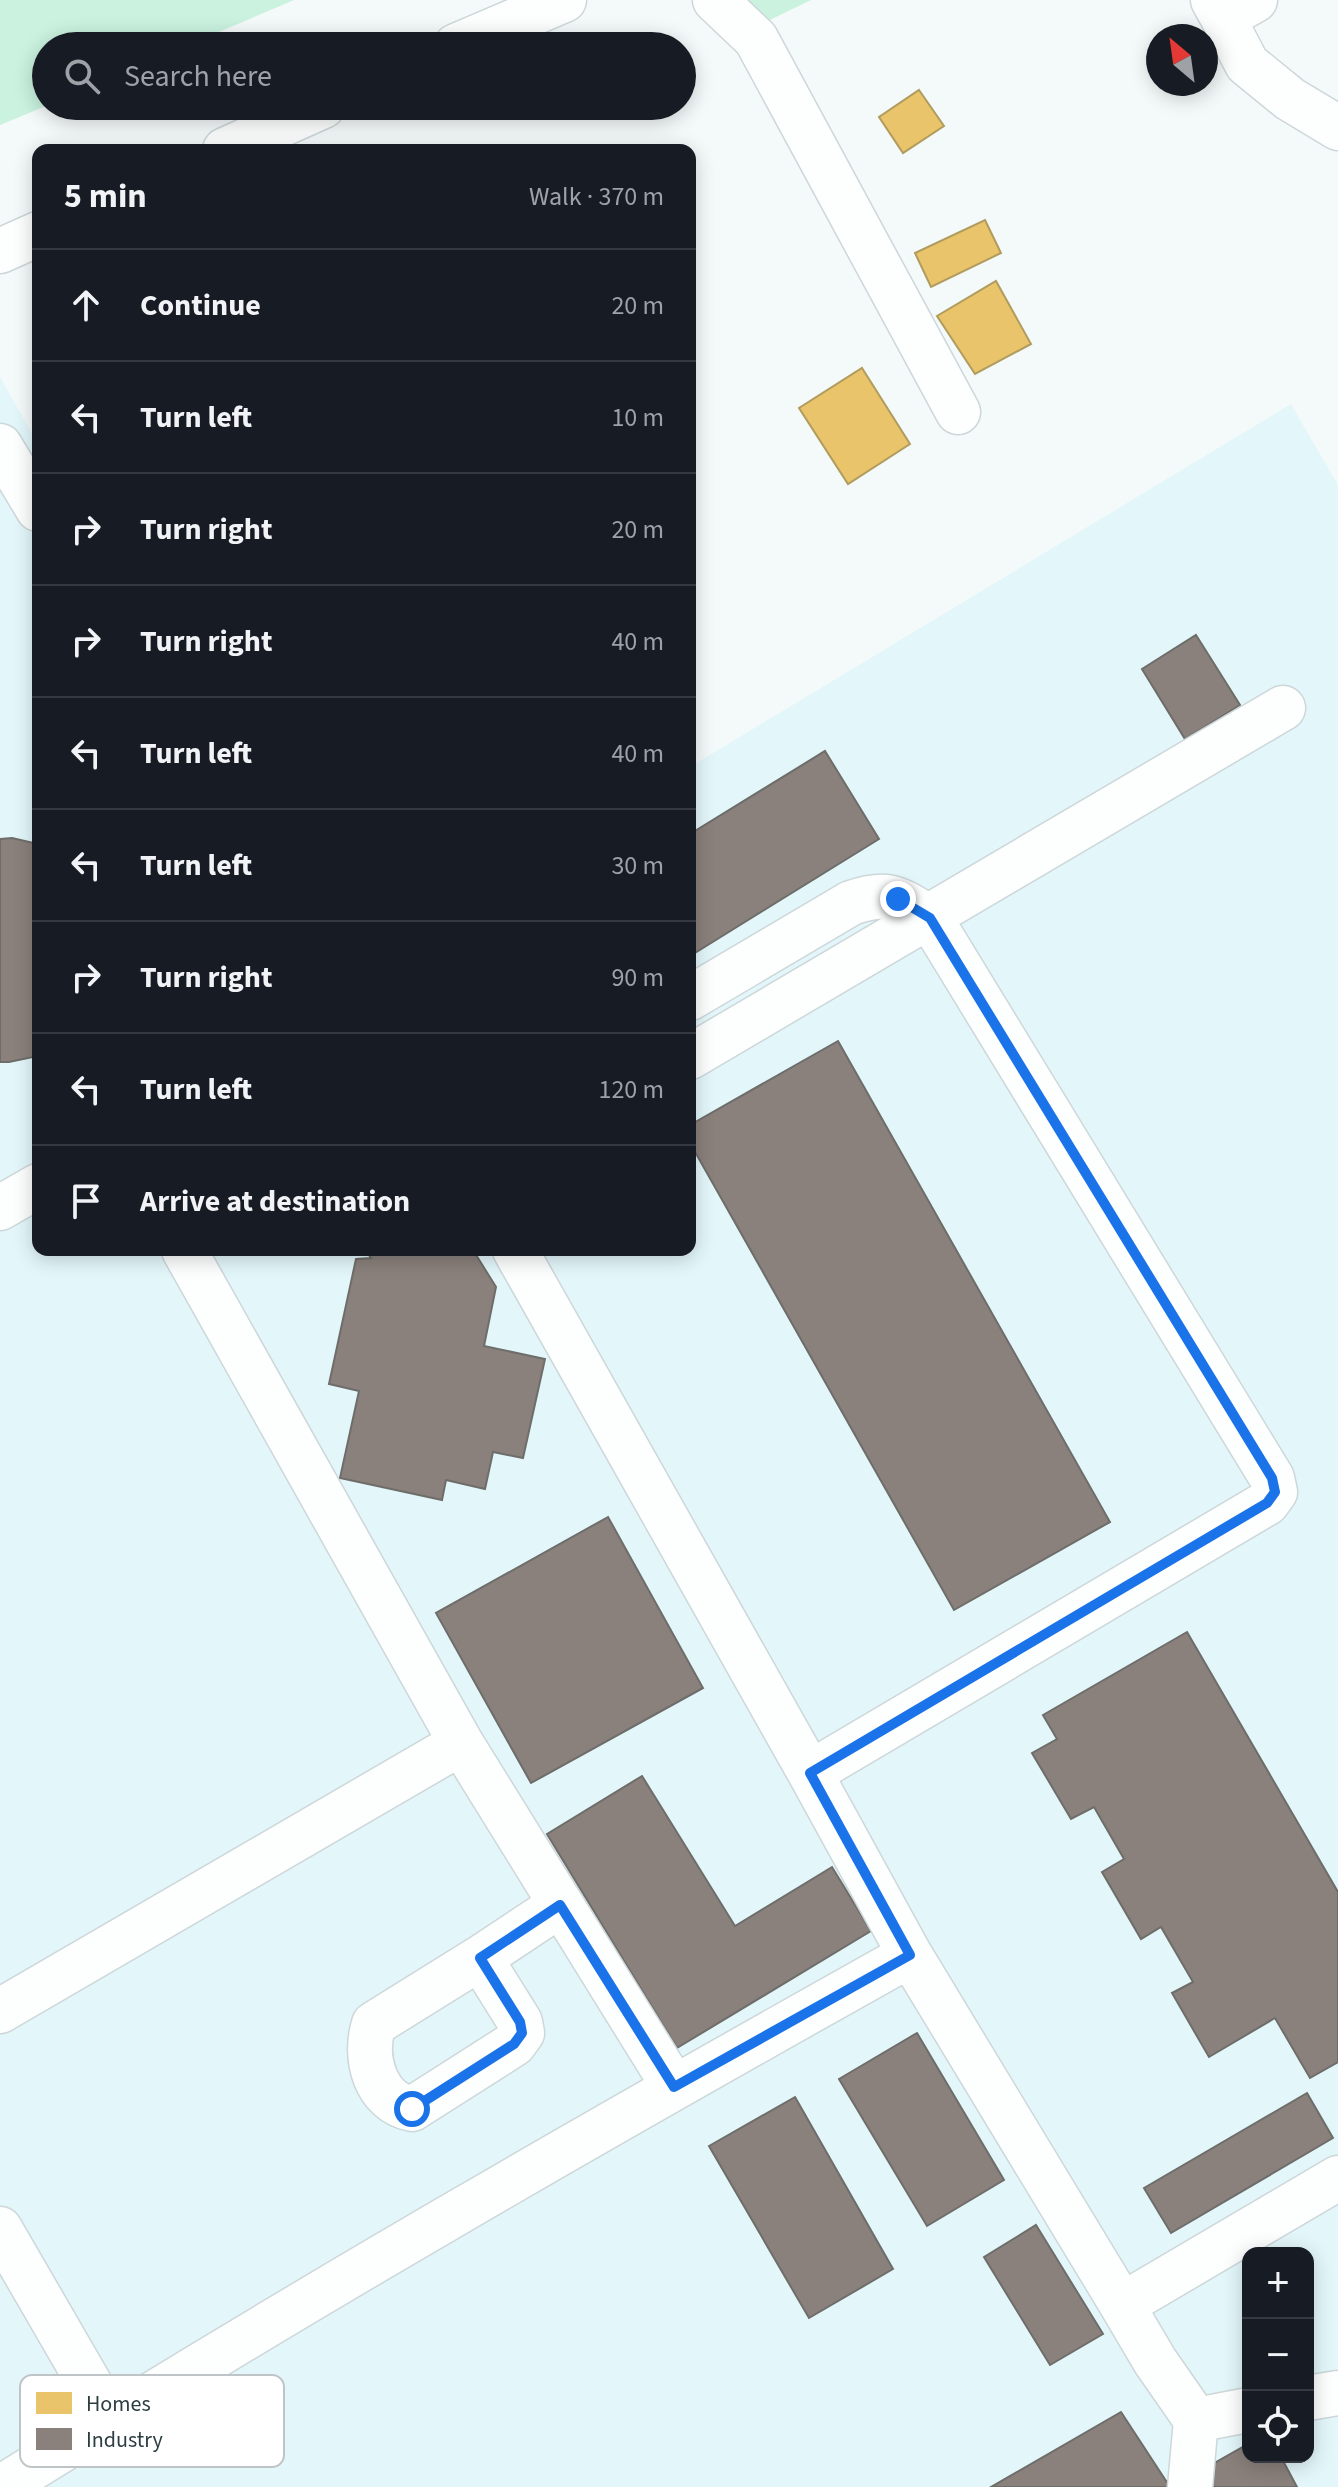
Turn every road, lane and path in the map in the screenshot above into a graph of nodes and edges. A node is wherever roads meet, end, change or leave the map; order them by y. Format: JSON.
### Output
{"nodes":[{"id":1,"x":564,"y":0,"type":"edge"},
{"id":2,"x":715,"y":0,"type":"edge"},
{"id":3,"x":1230,"y":6,"type":"edge"},
{"id":4,"x":489,"y":32,"type":"edge"},
{"id":5,"x":292,"y":120,"type":"edge"},
{"id":6,"x":1338,"y":128,"type":"edge"},
{"id":7,"x":238,"y":144,"type":"edge"},
{"id":8,"x":32,"y":237,"type":"edge"},
{"id":9,"x":0,"y":251,"type":"edge"},
{"id":10,"x":958,"y":412,"type":"dead end"},
{"id":11,"x":0,"y":446,"type":"edge"},
{"id":12,"x":32,"y":499,"type":"edge"},
{"id":13,"x":1283,"y":708,"type":"dead end"},
{"id":14,"x":930,"y":918,"type":"junction"},
{"id":15,"x":696,"y":994,"type":"edge"},
{"id":16,"x":696,"y":1054,"type":"edge"},
{"id":17,"x":32,"y":1189,"type":"edge"},
{"id":18,"x":0,"y":1208,"type":"edge"},
{"id":19,"x":187,"y":1256,"type":"edge"},
{"id":20,"x":518,"y":1256,"type":"edge"},
{"id":21,"x":461,"y":1743,"type":"junction"},
{"id":22,"x":810,"y":1773,"type":"junction"},
{"id":23,"x":560,"y":1905,"type":"junction"},
{"id":24,"x":910,"y":1955,"type":"junction"},
{"id":25,"x":480,"y":1958,"type":"dead end"},
{"id":26,"x":0,"y":2011,"type":"edge"},
{"id":27,"x":674,"y":2087,"type":"junction"},
{"id":28,"x":1338,"y":2178,"type":"edge"},
{"id":29,"x":0,"y":2229,"type":"edge"},
{"id":30,"x":1122,"y":2305,"type":"junction"},
{"id":31,"x":85,"y":2375,"type":"edge"},
{"id":32,"x":185,"y":2375,"type":"edge"},
{"id":33,"x":1338,"y":2393,"type":"edge"},
{"id":34,"x":1314,"y":2397,"type":"edge"},
{"id":35,"x":1242,"y":2411,"type":"edge"},
{"id":36,"x":1196,"y":2420,"type":"junction"},
{"id":37,"x":34,"y":2467,"type":"edge"},
{"id":38,"x":2,"y":2487,"type":"edge"},
{"id":39,"x":1190,"y":2487,"type":"edge"}],
"edges":[{"from":1,"to":4,"type":"lane"},
{"from":2,"to":10,"type":"lane"},
{"from":3,"to":6,"type":"lane"},
{"from":5,"to":7,"type":"lane"},
{"from":8,"to":9,"type":"lane"},
{"from":11,"to":12,"type":"lane"},
{"from":13,"to":14,"type":"lane"},
{"from":14,"to":15,"type":"lane"},
{"from":14,"to":16,"type":"lane"},
{"from":14,"to":22,"type":"lane"},
{"from":17,"to":18,"type":"lane"},
{"from":19,"to":21,"type":"lane"},
{"from":20,"to":22,"type":"lane"},
{"from":21,"to":23,"type":"lane"},
{"from":21,"to":26,"type":"lane"},
{"from":22,"to":24,"type":"lane"},
{"from":23,"to":25,"type":"lane"},
{"from":23,"to":27,"type":"lane"},
{"from":24,"to":27,"type":"lane"},
{"from":24,"to":30,"type":"lane"},
{"from":27,"to":32,"type":"lane"},
{"from":28,"to":30,"type":"lane"},
{"from":29,"to":31,"type":"lane"},
{"from":30,"to":36,"type":"lane"},
{"from":33,"to":34,"type":"lane"},
{"from":35,"to":36,"type":"lane"},
{"from":36,"to":39,"type":"lane"},
{"from":37,"to":38,"type":"lane"}]}
